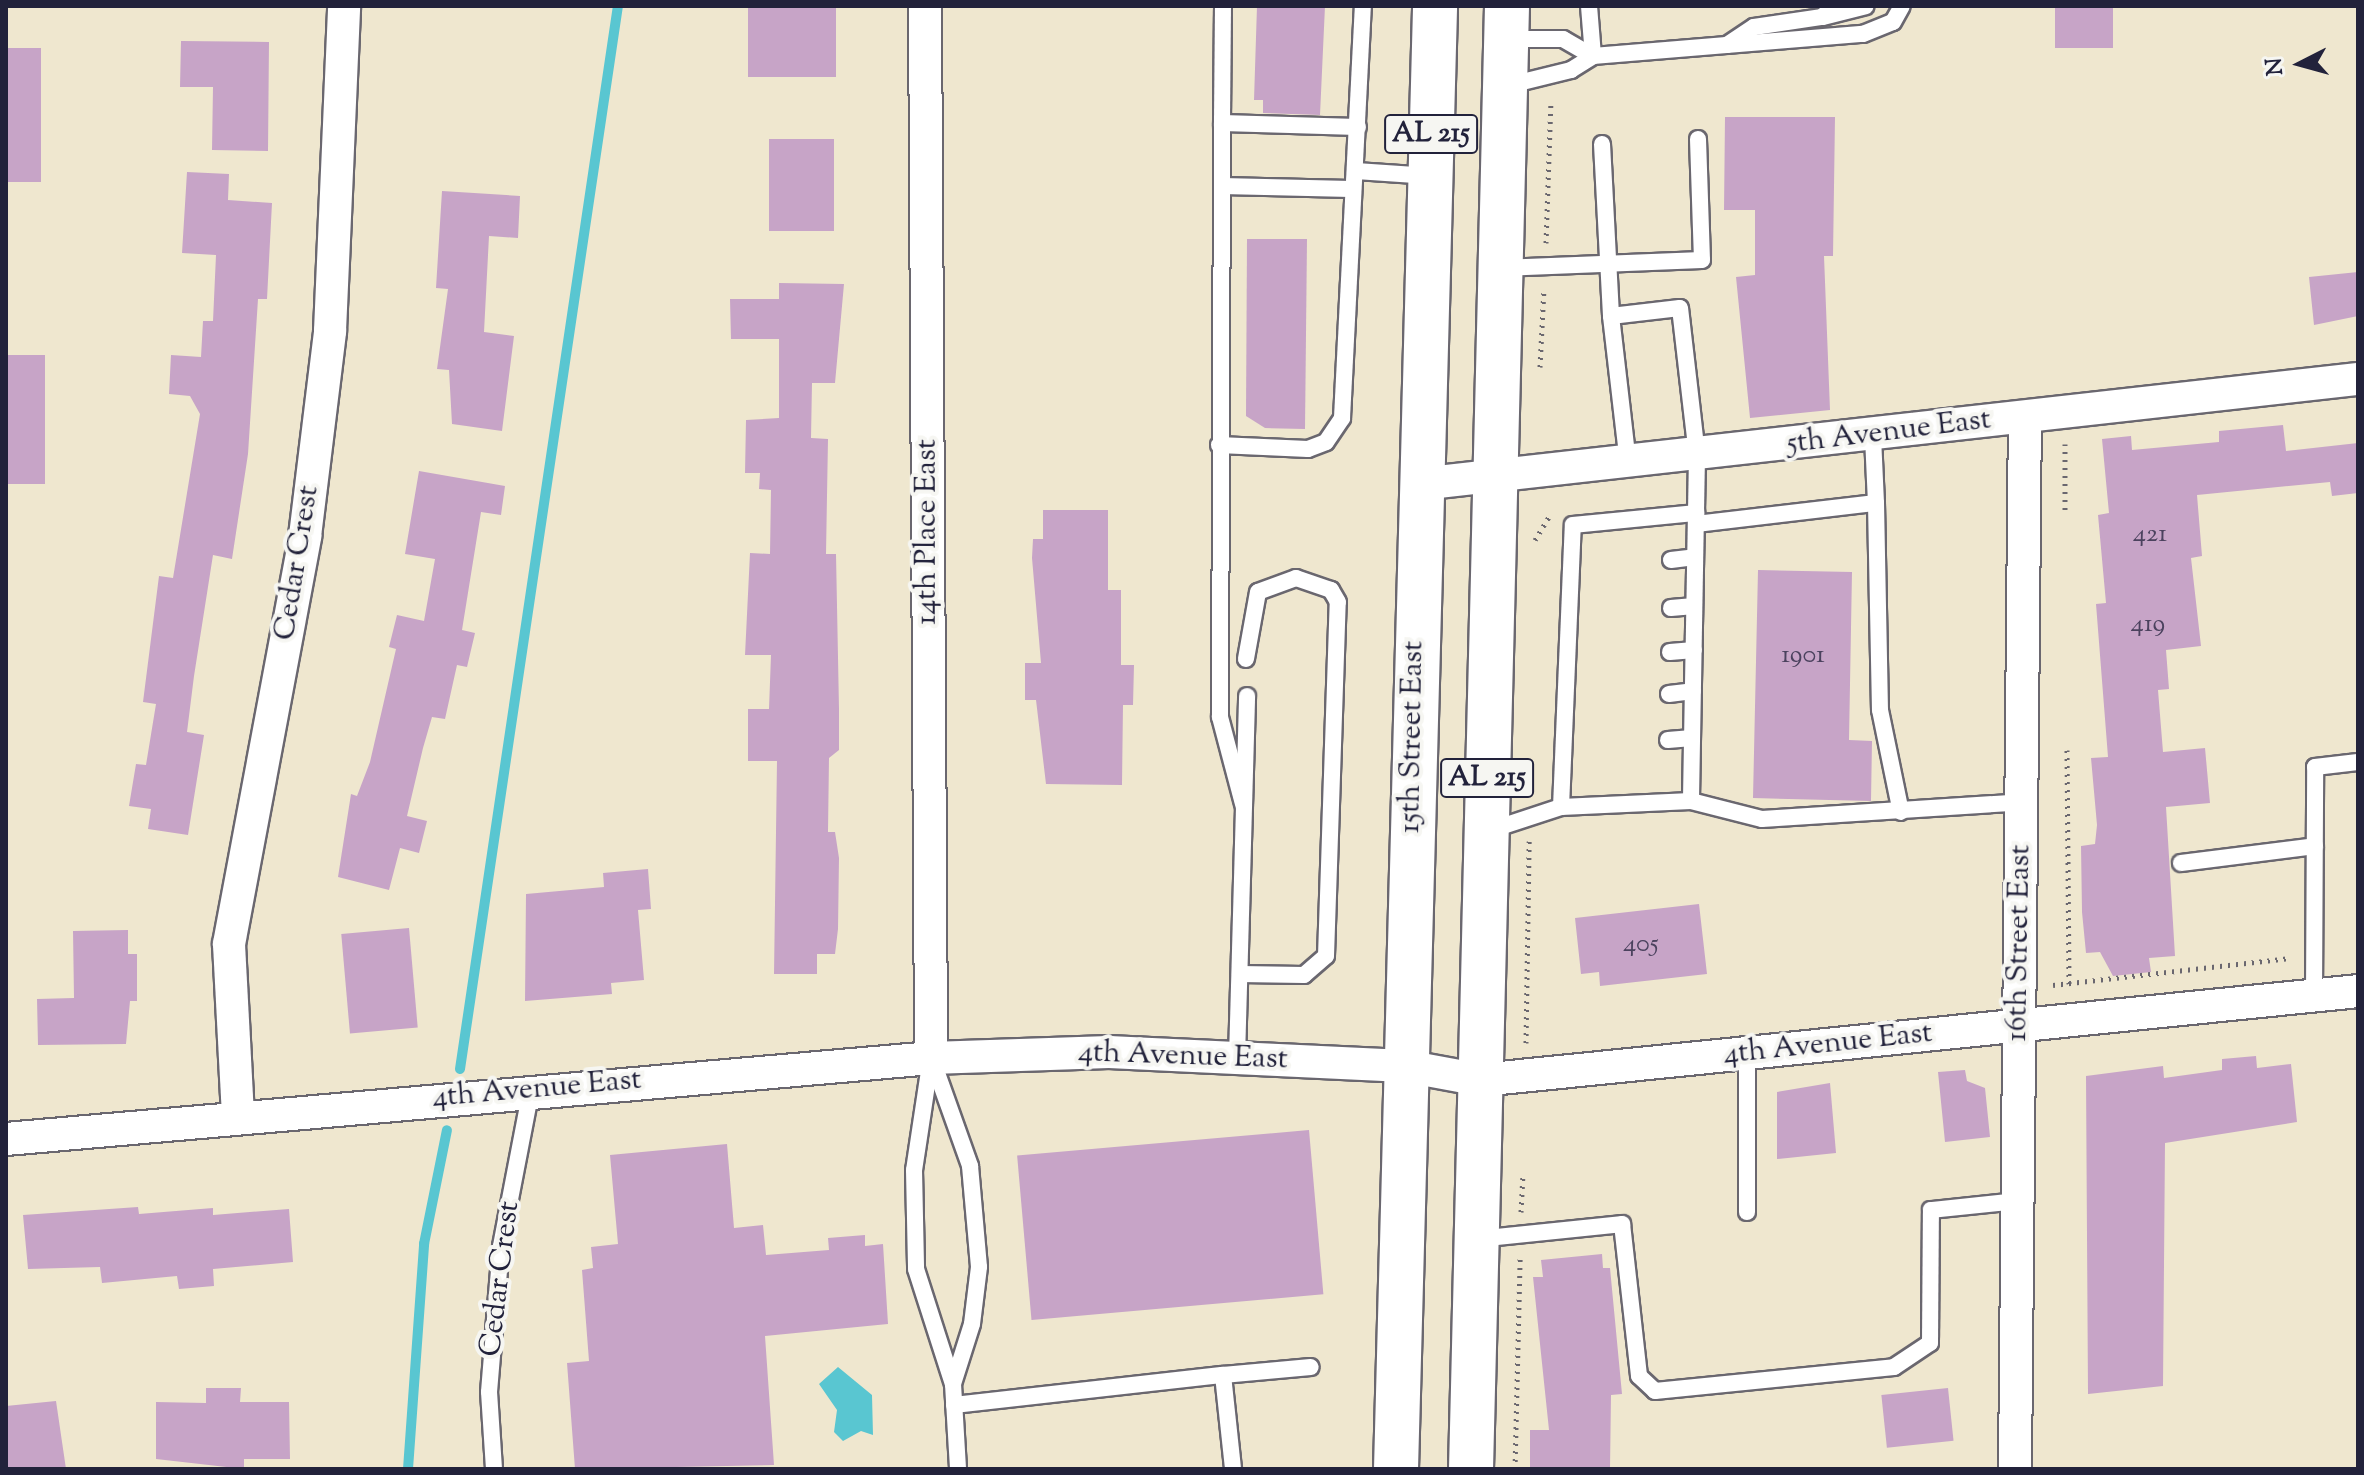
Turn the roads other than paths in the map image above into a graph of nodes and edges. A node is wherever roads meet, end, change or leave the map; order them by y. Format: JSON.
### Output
{"nodes":[{"id":1,"x":344,"y":6,"type":"edge"},
{"id":2,"x":925,"y":6,"type":"edge"},
{"id":3,"x":1223,"y":6,"type":"edge"},
{"id":4,"x":1363,"y":6,"type":"edge"},
{"id":5,"x":1435,"y":6,"type":"edge"},
{"id":6,"x":1589,"y":6,"type":"edge"},
{"id":7,"x":1866,"y":6,"type":"edge"},
{"id":8,"x":1902,"y":6,"type":"edge"},
{"id":9,"x":1828,"y":12,"type":"edge"},
{"id":10,"x":1506,"y":22,"type":"edge"},
{"id":11,"x":1722,"y":48,"type":"junction"},
{"id":12,"x":1593,"y":56,"type":"junction"},
{"id":13,"x":1505,"y":87,"type":"junction"},
{"id":14,"x":1222,"y":123,"type":"junction"},
{"id":15,"x":1358,"y":127,"type":"junction"},
{"id":16,"x":1698,"y":139,"type":"dead end"},
{"id":17,"x":1602,"y":144,"type":"dead end"},
{"id":18,"x":1356,"y":171,"type":"junction"},
{"id":19,"x":1430,"y":176,"type":"junction"},
{"id":20,"x":1222,"y":186,"type":"junction"},
{"id":21,"x":1351,"y":189,"type":"junction"},
{"id":22,"x":1606,"y":263,"type":"junction"},
{"id":23,"x":1499,"y":268,"type":"junction"},
{"id":24,"x":1611,"y":316,"type":"junction"},
{"id":25,"x":2358,"y":379,"type":"edge"},
{"id":26,"x":2025,"y":417,"type":"junction"},
{"id":27,"x":1873,"y":436,"type":"junction"},
{"id":28,"x":1219,"y":445,"type":"junction"},
{"id":29,"x":1697,"y":455,"type":"junction"},
{"id":30,"x":1628,"y":463,"type":"junction"},
{"id":31,"x":1493,"y":475,"type":"junction"},
{"id":32,"x":1420,"y":484,"type":"junction"},
{"id":33,"x":1876,"y":503,"type":"junction"},
{"id":34,"x":1696,"y":518,"type":"junction"},
{"id":35,"x":1695,"y":557,"type":"junction"},
{"id":36,"x":1671,"y":560,"type":"dead end"},
{"id":37,"x":1694,"y":606,"type":"junction"},
{"id":38,"x":1671,"y":608,"type":"dead end"},
{"id":39,"x":1694,"y":650,"type":"junction"},
{"id":40,"x":1670,"y":652,"type":"dead end"},
{"id":41,"x":1246,"y":659,"type":"dead end"},
{"id":42,"x":1693,"y":691,"type":"junction"},
{"id":43,"x":1669,"y":694,"type":"dead end"},
{"id":44,"x":1247,"y":696,"type":"dead end"},
{"id":45,"x":1692,"y":738,"type":"junction"},
{"id":46,"x":1668,"y":740,"type":"dead end"},
{"id":47,"x":1580,"y":750,"type":"dead end"},
{"id":48,"x":1563,"y":752,"type":"junction"},
{"id":49,"x":2358,"y":762,"type":"edge"},
{"id":50,"x":1691,"y":801,"type":"junction"},
{"id":51,"x":2022,"y":802,"type":"junction"},
{"id":52,"x":1243,"y":804,"type":"junction"},
{"id":53,"x":1561,"y":807,"type":"junction"},
{"id":54,"x":1901,"y":812,"type":"junction"},
{"id":55,"x":1486,"y":832,"type":"junction"},
{"id":56,"x":2315,"y":846,"type":"junction"},
{"id":57,"x":2181,"y":863,"type":"dead end"},
{"id":58,"x":1240,"y":974,"type":"junction"},
{"id":59,"x":2358,"y":991,"type":"edge"},
{"id":60,"x":2314,"y":996,"type":"junction"},
{"id":61,"x":2019,"y":1026,"type":"junction"},
{"id":62,"x":1747,"y":1053,"type":"junction"},
{"id":63,"x":931,"y":1058,"type":"junction"},
{"id":64,"x":1237,"y":1058,"type":"junction"},
{"id":65,"x":1405,"y":1066,"type":"junction"},
{"id":66,"x":1481,"y":1080,"type":"junction"},
{"id":67,"x":531,"y":1090,"type":"junction"},
{"id":68,"x":238,"y":1116,"type":"junction"},
{"id":69,"x":6,"y":1139,"type":"edge"},
{"id":70,"x":2017,"y":1201,"type":"junction"},
{"id":71,"x":1747,"y":1212,"type":"dead end"},
{"id":72,"x":1476,"y":1239,"type":"junction"},
{"id":73,"x":1311,"y":1367,"type":"dead end"},
{"id":74,"x":1223,"y":1375,"type":"junction"},
{"id":75,"x":953,"y":1384,"type":"junction"},
{"id":76,"x":954,"y":1405,"type":"junction"},
{"id":77,"x":494,"y":1469,"type":"edge"},
{"id":78,"x":958,"y":1469,"type":"edge"},
{"id":79,"x":1233,"y":1469,"type":"edge"},
{"id":80,"x":1396,"y":1469,"type":"edge"},
{"id":81,"x":1471,"y":1469,"type":"edge"},
{"id":82,"x":2015,"y":1469,"type":"edge"}],
"edges":[{"from":1,"to":68,"type":"street","name":"Cedar Crest"},
{"from":2,"to":63,"type":"street","name":"14th Place East"},
{"from":3,"to":14,"type":"lane"},
{"from":4,"to":15,"type":"lane"},
{"from":5,"to":19,"type":"main road","name":"15th Street East","number":"AL 215"},
{"from":6,"to":12,"type":"lane"},
{"from":7,"to":9,"type":"lane"},
{"from":8,"to":11,"type":"lane"},
{"from":9,"to":11,"type":"lane"},
{"from":10,"to":12,"type":"lane"},
{"from":10,"to":13,"type":"main road","number":"AL 215"},
{"from":11,"to":12,"type":"lane"},
{"from":12,"to":13,"type":"lane"},
{"from":13,"to":23,"type":"main road","number":"AL 215"},
{"from":14,"to":15,"type":"lane"},
{"from":14,"to":20,"type":"lane"},
{"from":15,"to":18,"type":"lane"},
{"from":16,"to":22,"type":"lane"},
{"from":17,"to":22,"type":"lane"},
{"from":18,"to":19,"type":"lane"},
{"from":18,"to":21,"type":"lane"},
{"from":19,"to":32,"type":"main road","name":"15th Street East","number":"AL 215"},
{"from":20,"to":21,"type":"lane"},
{"from":20,"to":28,"type":"lane"},
{"from":21,"to":28,"type":"lane"},
{"from":22,"to":23,"type":"lane"},
{"from":22,"to":24,"type":"lane"},
{"from":23,"to":31,"type":"main road","number":"AL 215"},
{"from":24,"to":29,"type":"lane"},
{"from":24,"to":30,"type":"lane"},
{"from":25,"to":26,"type":"street","name":"5th Avenue East"},
{"from":26,"to":27,"type":"street","name":"5th Avenue East"},
{"from":26,"to":51,"type":"street","name":"16th Street East"},
{"from":27,"to":29,"type":"street","name":"5th Avenue East"},
{"from":27,"to":33,"type":"lane"},
{"from":28,"to":52,"type":"lane"},
{"from":29,"to":30,"type":"street","name":"5th Avenue East"},
{"from":29,"to":34,"type":"lane"},
{"from":30,"to":31,"type":"street","name":"5th Avenue East"},
{"from":31,"to":32,"type":"street","name":"5th Avenue East"},
{"from":31,"to":55,"type":"main road","number":"AL 215"},
{"from":32,"to":65,"type":"main road","name":"15th Street East","number":"AL 215"},
{"from":33,"to":34,"type":"lane"},
{"from":33,"to":54,"type":"lane"},
{"from":34,"to":35,"type":"lane"},
{"from":34,"to":48,"type":"lane"},
{"from":35,"to":36,"type":"lane"},
{"from":35,"to":37,"type":"lane"},
{"from":37,"to":38,"type":"lane"},
{"from":37,"to":39,"type":"lane"},
{"from":39,"to":40,"type":"lane"},
{"from":39,"to":42,"type":"lane"},
{"from":41,"to":58,"type":"lane"},
{"from":42,"to":43,"type":"lane"},
{"from":42,"to":45,"type":"lane"},
{"from":44,"to":52,"type":"lane"},
{"from":45,"to":46,"type":"lane"},
{"from":45,"to":50,"type":"lane"},
{"from":47,"to":48,"type":"lane"},
{"from":48,"to":53,"type":"lane"},
{"from":49,"to":56,"type":"lane"},
{"from":50,"to":53,"type":"lane"},
{"from":50,"to":54,"type":"lane"},
{"from":51,"to":54,"type":"lane"},
{"from":51,"to":61,"type":"street","name":"16th Street East"},
{"from":52,"to":58,"type":"lane"},
{"from":53,"to":55,"type":"lane"},
{"from":55,"to":66,"type":"main road","number":"AL 215"},
{"from":56,"to":57,"type":"lane"},
{"from":56,"to":60,"type":"lane"},
{"from":58,"to":64,"type":"lane"},
{"from":59,"to":60,"type":"street","name":"4th Avenue East"},
{"from":60,"to":61,"type":"street","name":"4th Avenue East"},
{"from":61,"to":62,"type":"street","name":"4th Avenue East"},
{"from":61,"to":70,"type":"street","name":"16th Street East"},
{"from":62,"to":66,"type":"street","name":"4th Avenue East"},
{"from":62,"to":71,"type":"lane"},
{"from":63,"to":64,"type":"street","name":"4th Avenue East"},
{"from":63,"to":67,"type":"street","name":"4th Avenue East"},
{"from":63,"to":75,"type":"lane"},
{"from":63,"to":75,"type":"lane"},
{"from":64,"to":65,"type":"street","name":"4th Avenue East"},
{"from":65,"to":66,"type":"street","name":"4th Avenue East"},
{"from":65,"to":80,"type":"main road","name":"15th Street East","number":"AL 215"},
{"from":66,"to":72,"type":"main road","number":"AL 215"},
{"from":67,"to":68,"type":"street","name":"4th Avenue East"},
{"from":67,"to":77,"type":"lane","name":"Cedar Crest"},
{"from":68,"to":69,"type":"street","name":"4th Avenue East"},
{"from":70,"to":72,"type":"lane"},
{"from":70,"to":82,"type":"street","name":"16th Street East"},
{"from":72,"to":81,"type":"main road","number":"AL 215"},
{"from":73,"to":74,"type":"lane"},
{"from":74,"to":76,"type":"lane"},
{"from":74,"to":79,"type":"lane"},
{"from":75,"to":76,"type":"lane"},
{"from":76,"to":78,"type":"lane"}]}
